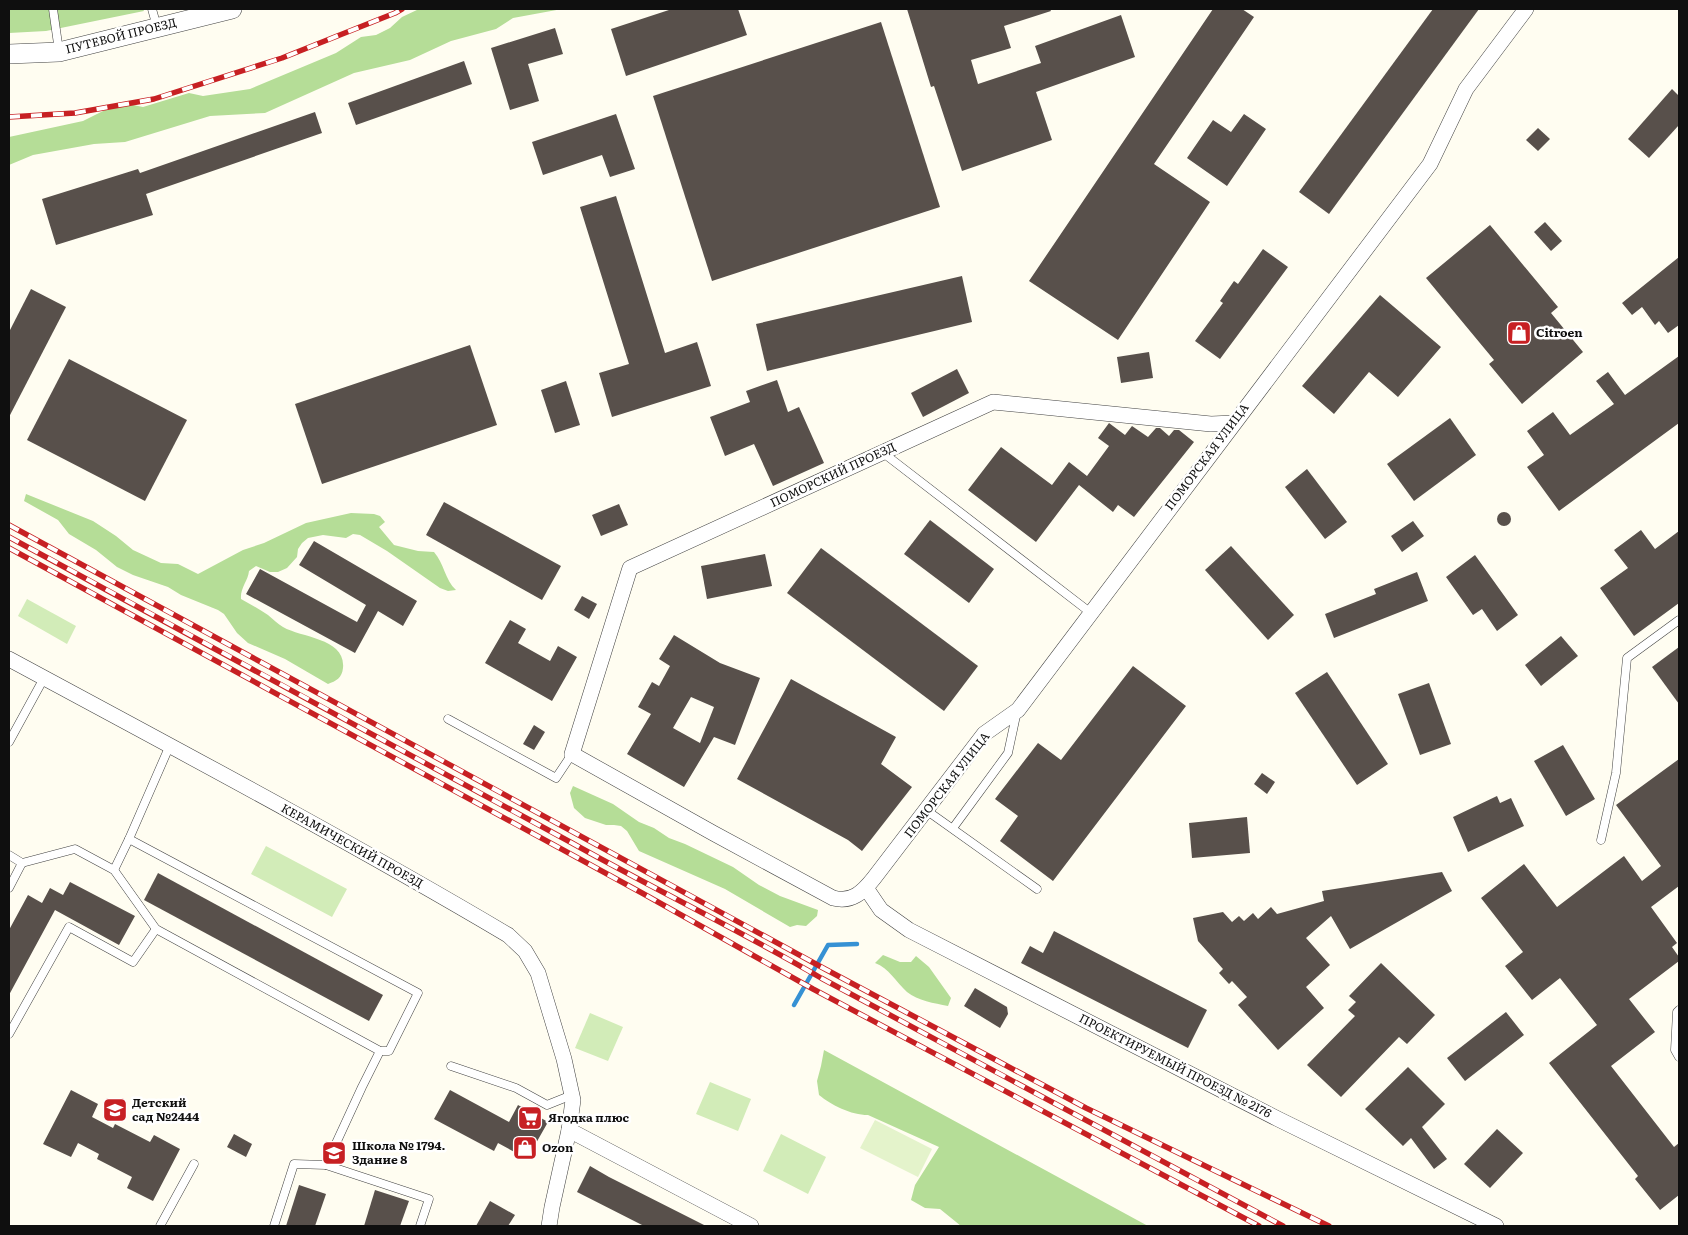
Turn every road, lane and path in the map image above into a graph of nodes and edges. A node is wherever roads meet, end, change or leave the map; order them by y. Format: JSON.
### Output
{"nodes":[{"id":1,"x":53,"y":9,"type":"edge"},
{"id":2,"x":152,"y":9,"type":"edge"},
{"id":3,"x":232,"y":9,"type":"edge"},
{"id":4,"x":1526,"y":9,"type":"edge"},
{"id":5,"x":157,"y":27,"type":"junction"},
{"id":6,"x":59,"y":52,"type":"junction"},
{"id":7,"x":9,"y":54,"type":"edge"},
{"id":8,"x":1233,"y":423,"type":"junction"},
{"id":9,"x":882,"y":452,"type":"junction"},
{"id":10,"x":1090,"y":613,"type":"junction"},
{"id":11,"x":1679,"y":620,"type":"edge"},
{"id":12,"x":9,"y":659,"type":"edge"},
{"id":13,"x":44,"y":678,"type":"junction"},
{"id":14,"x":1018,"y":710,"type":"junction"},
{"id":15,"x":448,"y":719,"type":"dead end"},
{"id":16,"x":9,"y":742,"type":"edge"},
{"id":17,"x":170,"y":745,"type":"junction"},
{"id":18,"x":572,"y":754,"type":"junction"},
{"id":19,"x":926,"y":810,"type":"junction"},
{"id":20,"x":953,"y":828,"type":"junction"},
{"id":21,"x":128,"y":839,"type":"junction"},
{"id":22,"x":1601,"y":840,"type":"dead end"},
{"id":23,"x":9,"y":855,"type":"edge"},
{"id":24,"x":22,"y":862,"type":"junction"},
{"id":25,"x":114,"y":870,"type":"junction"},
{"id":26,"x":9,"y":888,"type":"edge"},
{"id":27,"x":866,"y":888,"type":"junction"},
{"id":28,"x":1037,"y":889,"type":"dead end"},
{"id":29,"x":156,"y":929,"type":"junction"},
{"id":30,"x":1679,"y":1010,"type":"edge"},
{"id":31,"x":9,"y":1034,"type":"edge"},
{"id":32,"x":380,"y":1051,"type":"junction"},
{"id":33,"x":1679,"y":1057,"type":"edge"},
{"id":34,"x":451,"y":1066,"type":"dead end"},
{"id":35,"x":572,"y":1095,"type":"junction"},
{"id":36,"x":569,"y":1130,"type":"junction"},
{"id":37,"x":194,"y":1164,"type":"dead end"},
{"id":38,"x":326,"y":1166,"type":"junction"},
{"id":39,"x":160,"y":1226,"type":"edge"},
{"id":40,"x":274,"y":1226,"type":"edge"},
{"id":41,"x":420,"y":1226,"type":"edge"},
{"id":42,"x":550,"y":1226,"type":"edge"},
{"id":43,"x":751,"y":1226,"type":"edge"},
{"id":44,"x":1496,"y":1226,"type":"edge"}],
"edges":[{"from":1,"to":6,"type":"lane"},
{"from":2,"to":5,"type":"lane"},
{"from":3,"to":5,"type":"street","name":"ПУТЕВОЙ ПРОЕЗД"},
{"from":4,"to":8,"type":"street","name":"ПОМОРСКАЯ УЛИЦА"},
{"from":5,"to":6,"type":"street","name":"ПУТЕВОЙ ПРОЕЗД"},
{"from":6,"to":7,"type":"street","name":"ПУТЕВОЙ ПРОЕЗД"},
{"from":8,"to":9,"type":"street","name":"ПОМОРСКИЙ ПРОЕЗД"},
{"from":8,"to":10,"type":"street","name":"ПОМОРСКАЯ УЛИЦА"},
{"from":9,"to":10,"type":"lane"},
{"from":9,"to":18,"type":"street","name":"ПОМОРСКИЙ ПРОЕЗД"},
{"from":10,"to":14,"type":"street","name":"ПОМОРСКАЯ УЛИЦА"},
{"from":11,"to":22,"type":"lane"},
{"from":12,"to":13,"type":"street","name":"КЕРАМИЧЕСКИЙ ПРОЕЗД"},
{"from":13,"to":16,"type":"lane"},
{"from":13,"to":17,"type":"street","name":"КЕРАМИЧЕСКИЙ ПРОЕЗД"},
{"from":14,"to":19,"type":"street","name":"ПОМОРСКАЯ УЛИЦА"},
{"from":14,"to":20,"type":"lane"},
{"from":15,"to":18,"type":"lane"},
{"from":17,"to":21,"type":"lane"},
{"from":17,"to":35,"type":"street","name":"КЕРАМИЧЕСКИЙ ПРОЕЗД"},
{"from":18,"to":27,"type":"street"},
{"from":19,"to":20,"type":"lane"},
{"from":19,"to":27,"type":"street","name":"ПОМОРСКАЯ УЛИЦА"},
{"from":20,"to":28,"type":"lane"},
{"from":21,"to":25,"type":"lane"},
{"from":21,"to":32,"type":"lane"},
{"from":23,"to":24,"type":"lane"},
{"from":24,"to":25,"type":"lane"},
{"from":24,"to":26,"type":"lane"},
{"from":25,"to":29,"type":"lane"},
{"from":27,"to":44,"type":"street","name":"ПРОЕКТИРУЕМЫЙ ПРОЕЗД № 2176"},
{"from":29,"to":31,"type":"lane"},
{"from":29,"to":32,"type":"lane"},
{"from":30,"to":33,"type":"lane"},
{"from":32,"to":38,"type":"lane"},
{"from":34,"to":35,"type":"lane"},
{"from":35,"to":36,"type":"street","name":"КЕРАМИЧЕСКИЙ ПРОЕЗД"},
{"from":36,"to":42,"type":"street","name":"КЕРАМИЧЕСКИЙ ПРОЕЗД"},
{"from":36,"to":43,"type":"street"},
{"from":37,"to":39,"type":"lane"},
{"from":38,"to":40,"type":"lane"},
{"from":38,"to":41,"type":"lane"}]}
